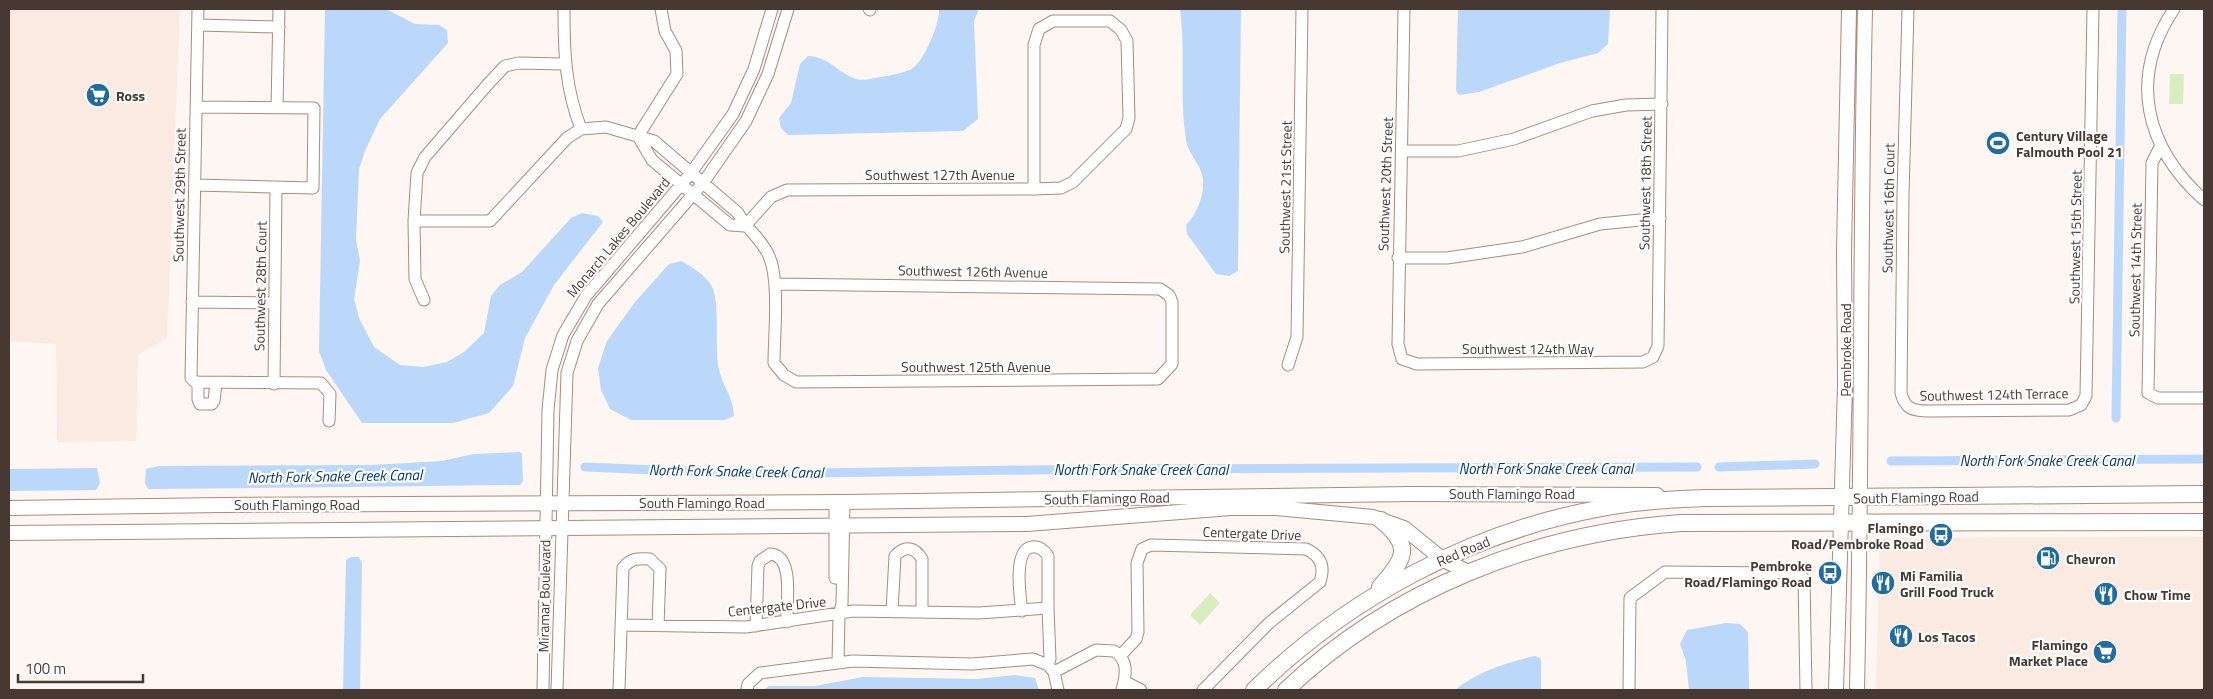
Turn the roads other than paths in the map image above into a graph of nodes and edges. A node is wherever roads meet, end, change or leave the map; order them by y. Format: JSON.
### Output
{"nodes":[{"id":1,"x":198,"y":9,"type":"edge"},
{"id":2,"x":279,"y":9,"type":"edge"},
{"id":3,"x":564,"y":9,"type":"edge"},
{"id":4,"x":661,"y":9,"type":"edge"},
{"id":5,"x":772,"y":9,"type":"edge"},
{"id":6,"x":788,"y":9,"type":"edge"},
{"id":7,"x":1302,"y":9,"type":"edge"},
{"id":8,"x":1404,"y":9,"type":"edge"},
{"id":9,"x":1662,"y":9,"type":"edge"},
{"id":10,"x":1849,"y":9,"type":"edge"},
{"id":11,"x":1865,"y":9,"type":"edge"},
{"id":12,"x":1908,"y":9,"type":"edge"},
{"id":13,"x":2093,"y":9,"type":"edge"},
{"id":14,"x":2171,"y":10,"type":"edge"},
{"id":15,"x":198,"y":25,"type":"junction"},
{"id":16,"x":279,"y":27,"type":"junction"},
{"id":17,"x":564,"y":64,"type":"junction"},
{"id":18,"x":1662,"y":104,"type":"junction"},
{"id":19,"x":196,"y":107,"type":"junction"},
{"id":20,"x":277,"y":107,"type":"junction"},
{"id":21,"x":581,"y":128,"type":"junction"},
{"id":22,"x":638,"y":136,"type":"junction"},
{"id":23,"x":2160,"y":147,"type":"junction"},
{"id":24,"x":1402,"y":151,"type":"junction"},
{"id":25,"x":1846,"y":171,"type":"junction"},
{"id":26,"x":1861,"y":171,"type":"junction"},
{"id":27,"x":691,"y":173,"type":"junction"},
{"id":28,"x":703,"y":183,"type":"junction"},
{"id":29,"x":682,"y":184,"type":"junction"},
{"id":30,"x":195,"y":185,"type":"junction"},
{"id":31,"x":276,"y":188,"type":"junction"},
{"id":32,"x":1034,"y":189,"type":"junction"},
{"id":33,"x":693,"y":194,"type":"junction"},
{"id":34,"x":2204,"y":200,"type":"edge"},
{"id":35,"x":1660,"y":218,"type":"junction"},
{"id":36,"x":414,"y":221,"type":"junction"},
{"id":37,"x":745,"y":226,"type":"junction"},
{"id":38,"x":1398,"y":258,"type":"junction"},
{"id":39,"x":776,"y":284,"type":"junction"},
{"id":40,"x":424,"y":300,"type":"dead end"},
{"id":41,"x":192,"y":302,"type":"junction"},
{"id":42,"x":274,"y":303,"type":"junction"},
{"id":43,"x":1653,"y":357,"type":"joint"},
{"id":44,"x":1402,"y":360,"type":"joint"},
{"id":45,"x":1288,"y":365,"type":"dead end"},
{"id":46,"x":1168,"y":371,"type":"joint"},
{"id":47,"x":195,"y":382,"type":"junction"},
{"id":48,"x":216,"y":383,"type":"junction"},
{"id":49,"x":274,"y":384,"type":"junction"},
{"id":50,"x":2204,"y":398,"type":"edge"},
{"id":51,"x":2082,"y":405,"type":"joint"},
{"id":52,"x":1907,"y":407,"type":"joint"},
{"id":53,"x":329,"y":421,"type":"dead end"},
{"id":54,"x":2204,"y":494,"type":"edge"},
{"id":55,"x":1708,"y":498,"type":"junction"},
{"id":56,"x":1841,"y":498,"type":"junction"},
{"id":57,"x":1861,"y":498,"type":"junction"},
{"id":58,"x":546,"y":502,"type":"junction"},
{"id":59,"x":564,"y":502,"type":"junction"},
{"id":60,"x":840,"y":502,"type":"junction"},
{"id":61,"x":9,"y":508,"type":"edge"},
{"id":62,"x":1381,"y":520,"type":"junction"},
{"id":63,"x":1841,"y":522,"type":"junction"},
{"id":64,"x":1860,"y":522,"type":"junction"},
{"id":65,"x":2204,"y":522,"type":"edge"},
{"id":66,"x":1681,"y":523,"type":"joint"},
{"id":67,"x":839,"y":527,"type":"junction"},
{"id":68,"x":546,"y":528,"type":"junction"},
{"id":69,"x":561,"y":528,"type":"junction"},
{"id":70,"x":9,"y":533,"type":"edge"},
{"id":71,"x":1442,"y":559,"type":"junction"},
{"id":72,"x":1468,"y":572,"type":"junction"},
{"id":73,"x":1373,"y":597,"type":"junction"},
{"id":74,"x":1048,"y":608,"type":"junction"},
{"id":75,"x":892,"y":612,"type":"junction"},
{"id":76,"x":922,"y":612,"type":"junction"},
{"id":77,"x":1022,"y":612,"type":"junction"},
{"id":78,"x":839,"y":614,"type":"junction"},
{"id":79,"x":787,"y":622,"type":"junction"},
{"id":80,"x":622,"y":625,"type":"junction"},
{"id":81,"x":658,"y":626,"type":"junction"},
{"id":82,"x":756,"y":626,"type":"junction"},
{"id":83,"x":1121,"y":655,"type":"junction"},
{"id":84,"x":838,"y":663,"type":"junction"},
{"id":85,"x":1051,"y":669,"type":"junction"},
{"id":86,"x":1123,"y":686,"type":"edge"},
{"id":87,"x":543,"y":690,"type":"edge"},
{"id":88,"x":557,"y":690,"type":"edge"},
{"id":89,"x":619,"y":690,"type":"edge"},
{"id":90,"x":746,"y":690,"type":"edge"},
{"id":91,"x":1058,"y":690,"type":"edge"},
{"id":92,"x":1141,"y":690,"type":"edge"},
{"id":93,"x":1203,"y":690,"type":"edge"},
{"id":94,"x":1254,"y":690,"type":"edge"},
{"id":95,"x":1286,"y":690,"type":"edge"},
{"id":96,"x":1629,"y":690,"type":"edge"},
{"id":97,"x":1806,"y":690,"type":"edge"},
{"id":98,"x":1836,"y":690,"type":"edge"},
{"id":99,"x":1857,"y":690,"type":"edge"}],
"edges":[{"from":1,"to":15,"type":"street","name":"Southwest 29th Street"},
{"from":2,"to":16,"type":"street"},
{"from":3,"to":17,"type":"street"},
{"from":4,"to":22,"type":"street"},
{"from":5,"to":27,"type":"street","name":"Monarch Lakes Boulevard"},
{"from":6,"to":28,"type":"street","name":"Monarch Lakes Boulevard"},
{"from":7,"to":45,"type":"street","name":"Southwest 21st Street"},
{"from":8,"to":24,"type":"street","name":"Southwest 20th Street"},
{"from":9,"to":18,"type":"street","name":"Southwest 18th Street"},
{"from":10,"to":25,"type":"main road","name":"Pembroke Road"},
{"from":11,"to":26,"type":"main road","name":"Pembroke Road"},
{"from":12,"to":52,"type":"street","name":"Southwest 16th Court"},
{"from":13,"to":51,"type":"street","name":"Southwest 15th Street"},
{"from":14,"to":23,"type":"street"},
{"from":15,"to":16,"type":"street"},
{"from":15,"to":19,"type":"street","name":"Southwest 29th Street"},
{"from":16,"to":20,"type":"street"},
{"from":17,"to":21,"type":"street"},
{"from":17,"to":36,"type":"street"},
{"from":18,"to":24,"type":"street"},
{"from":18,"to":35,"type":"street","name":"Southwest 18th Street"},
{"from":19,"to":20,"type":"street"},
{"from":19,"to":30,"type":"street","name":"Southwest 29th Street"},
{"from":20,"to":31,"type":"street"},
{"from":21,"to":22,"type":"street"},
{"from":21,"to":36,"type":"street"},
{"from":22,"to":27,"type":"street"},
{"from":22,"to":29,"type":"street"},
{"from":23,"to":34,"type":"street"},
{"from":23,"to":50,"type":"street","name":"Southwest 14th Street"},
{"from":24,"to":38,"type":"street","name":"Southwest 20th Street"},
{"from":25,"to":26,"type":"street"},
{"from":25,"to":56,"type":"main road","name":"Pembroke Road"},
{"from":26,"to":57,"type":"main road","name":"Pembroke Road"},
{"from":27,"to":28,"type":"street"},
{"from":27,"to":29,"type":"street","name":"Monarch Lakes Boulevard"},
{"from":28,"to":33,"type":"street","name":"Monarch Lakes Boulevard"},
{"from":28,"to":37,"type":"street"},
{"from":29,"to":33,"type":"street"},
{"from":29,"to":58,"type":"street","name":"Monarch Lakes Boulevard"},
{"from":30,"to":31,"type":"street"},
{"from":30,"to":41,"type":"street","name":"Southwest 29th Street"},
{"from":31,"to":42,"type":"street","name":"Southwest 28th Court"},
{"from":32,"to":32,"type":"street","name":"Southwest 127th Avenue"},
{"from":32,"to":37,"type":"street","name":"Southwest 127th Avenue"},
{"from":33,"to":37,"type":"street"},
{"from":33,"to":59,"type":"street","name":"Monarch Lakes Boulevard"},
{"from":35,"to":38,"type":"street"},
{"from":35,"to":43,"type":"street","name":"Southwest 18th Street"},
{"from":36,"to":40,"type":"street"},
{"from":37,"to":39,"type":"street"},
{"from":38,"to":44,"type":"street","name":"Southwest 20th Street"},
{"from":39,"to":46,"type":"street","name":"Southwest 126th Avenue"},
{"from":39,"to":46,"type":"street","name":"Southwest 125th Avenue"},
{"from":41,"to":42,"type":"street"},
{"from":41,"to":47,"type":"street","name":"Southwest 29th Street"},
{"from":42,"to":49,"type":"street","name":"Southwest 28th Court"},
{"from":43,"to":44,"type":"street","name":"Southwest 124th Way"},
{"from":47,"to":48,"type":"street"},
{"from":47,"to":48,"type":"street","name":"Southwest 29th Street"},
{"from":48,"to":49,"type":"street"},
{"from":49,"to":53,"type":"street"},
{"from":51,"to":52,"type":"street","name":"Southwest 124th Terrace"},
{"from":54,"to":57,"type":"highway","name":"South Flamingo Road"},
{"from":55,"to":56,"type":"highway","name":"South Flamingo Road"},
{"from":55,"to":60,"type":"main road","name":"South Flamingo Road"},
{"from":55,"to":71,"type":"highway","name":"Red Road"},
{"from":56,"to":57,"type":"highway","name":"South Flamingo Road"},
{"from":56,"to":63,"type":"main road","name":"Pembroke Road"},
{"from":57,"to":64,"type":"main road","name":"Pembroke Road"},
{"from":58,"to":59,"type":"main road","name":"South Flamingo Road"},
{"from":58,"to":61,"type":"main road","name":"South Flamingo Road"},
{"from":58,"to":68,"type":"street","name":"Miramar Boulevard"},
{"from":59,"to":60,"type":"main road","name":"South Flamingo Road"},
{"from":59,"to":69,"type":"street","name":"Miramar Boulevard"},
{"from":60,"to":67,"type":"street","name":"Centergate Drive"},
{"from":62,"to":67,"type":"main road","name":"South Flamingo Road"},
{"from":62,"to":71,"type":"main road","name":"South Flamingo Road"},
{"from":62,"to":73,"type":"highway"},
{"from":63,"to":64,"type":"highway","name":"South Flamingo Road"},
{"from":63,"to":66,"type":"highway","name":"South Flamingo Road"},
{"from":63,"to":98,"type":"main road","name":"Pembroke Road"},
{"from":64,"to":65,"type":"highway","name":"South Flamingo Road"},
{"from":64,"to":99,"type":"main road","name":"Pembroke Road"},
{"from":66,"to":72,"type":"highway","name":"Red Road"},
{"from":67,"to":69,"type":"main road","name":"South Flamingo Road"},
{"from":67,"to":78,"type":"street","name":"Centergate Drive"},
{"from":68,"to":69,"type":"main road","name":"South Flamingo Road"},
{"from":68,"to":70,"type":"main road","name":"South Flamingo Road"},
{"from":68,"to":87,"type":"street","name":"Miramar Boulevard"},
{"from":69,"to":88,"type":"street","name":"Miramar Boulevard"},
{"from":71,"to":72,"type":"main road","name":"South Flamingo Road"},
{"from":71,"to":73,"type":"highway","name":"Red Road"},
{"from":72,"to":95,"type":"highway","name":"Red Road"},
{"from":73,"to":94,"type":"highway","name":"Red Road"},
{"from":74,"to":77,"type":"street","name":"Centergate Drive"},
{"from":74,"to":77,"type":"street"},
{"from":74,"to":85,"type":"street"},
{"from":75,"to":76,"type":"street","name":"Centergate Drive"},
{"from":75,"to":76,"type":"street"},
{"from":75,"to":78,"type":"street","name":"Centergate Drive"},
{"from":76,"to":77,"type":"street","name":"Centergate Drive"},
{"from":78,"to":79,"type":"street","name":"Centergate Drive"},
{"from":78,"to":84,"type":"street","name":"Centergate Drive"},
{"from":79,"to":82,"type":"street","name":"Centergate Drive"},
{"from":79,"to":82,"type":"street"},
{"from":80,"to":81,"type":"street","name":"Centergate Drive"},
{"from":80,"to":81,"type":"street"},
{"from":80,"to":89,"type":"street"},
{"from":81,"to":82,"type":"street","name":"Centergate Drive"},
{"from":83,"to":85,"type":"street"},
{"from":83,"to":86,"type":"street"},
{"from":83,"to":93,"type":"street","name":"Centergate Drive"},
{"from":84,"to":85,"type":"street"},
{"from":84,"to":90,"type":"street"},
{"from":85,"to":91,"type":"street"},
{"from":86,"to":92,"type":"street"},
{"from":96,"to":97,"type":"street"}]}
